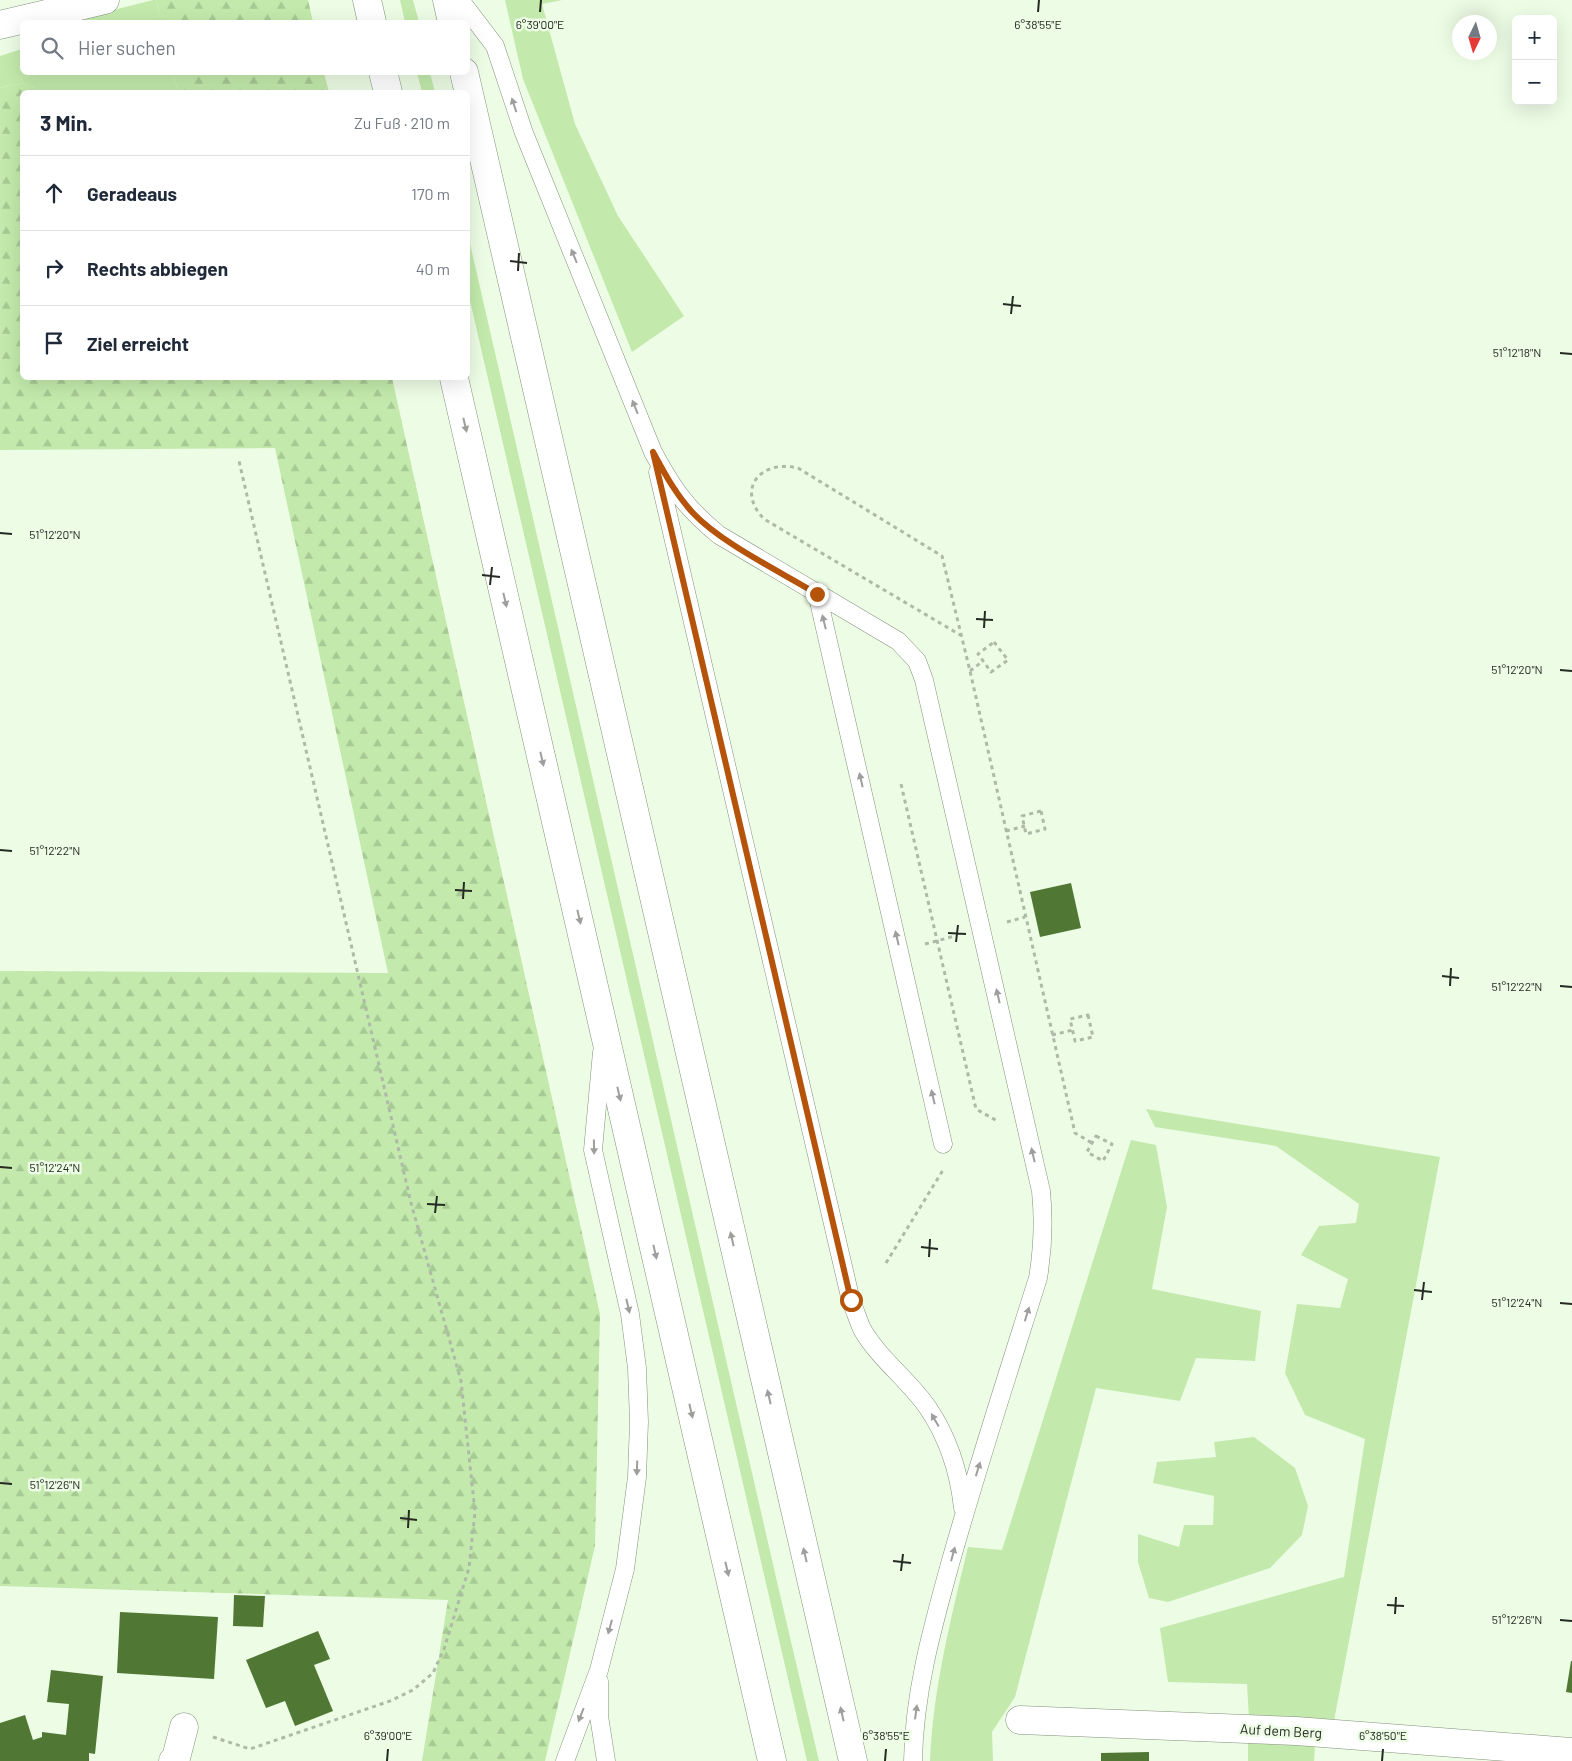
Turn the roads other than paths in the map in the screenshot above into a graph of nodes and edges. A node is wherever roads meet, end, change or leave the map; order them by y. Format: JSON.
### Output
{"nodes":[{"id":1,"x":105,"y":0,"type":"edge"},
{"id":2,"x":367,"y":0,"type":"edge"},
{"id":3,"x":447,"y":0,"type":"edge"},
{"id":4,"x":460,"y":0,"type":"edge"},
{"id":5,"x":20,"y":20,"type":"edge"},
{"id":6,"x":21,"y":20,"type":"edge"},
{"id":7,"x":372,"y":20,"type":"edge"},
{"id":8,"x":452,"y":20,"type":"edge"},
{"id":9,"x":0,"y":25,"type":"edge"},
{"id":10,"x":385,"y":75,"type":"edge"},
{"id":11,"x":465,"y":75,"type":"edge"},
{"id":12,"x":388,"y":90,"type":"edge"},
{"id":13,"x":468,"y":90,"type":"edge"},
{"id":14,"x":470,"y":98,"type":"edge"},
{"id":15,"x":454,"y":380,"type":"edge"},
{"id":16,"x":653,"y":452,"type":"junction"},
{"id":17,"x":817,"y":594,"type":"junction"},
{"id":18,"x":605,"y":1029,"type":"junction"},
{"id":19,"x":943,"y":1144,"type":"dead end"},
{"id":20,"x":964,"y":1516,"type":"junction"},
{"id":21,"x":599,"y":1670,"type":"junction"},
{"id":22,"x":1020,"y":1720,"type":"dead end"},
{"id":23,"x":184,"y":1727,"type":"road end"},
{"id":24,"x":1572,"y":1752,"type":"edge"},
{"id":25,"x":173,"y":1761,"type":"edge"},
{"id":26,"x":565,"y":1761,"type":"edge"},
{"id":27,"x":606,"y":1761,"type":"edge"},
{"id":28,"x":772,"y":1761,"type":"edge"},
{"id":29,"x":853,"y":1761,"type":"edge"},
{"id":30,"x":913,"y":1761,"type":"edge"}],
"edges":[{"from":1,"to":6,"type":"main road"},
{"from":2,"to":7,"type":"main road"},
{"from":3,"to":8,"type":"main road"},
{"from":16,"to":4,"type":"lane","one_way":true},
{"from":5,"to":9,"type":"main road"},
{"from":10,"to":12,"type":"main road"},
{"from":13,"to":11,"type":"main road","one_way":true},
{"from":29,"to":14,"type":"main road","one_way":true},
{"from":15,"to":18,"type":"main road","one_way":true},
{"from":16,"to":17,"type":"lane"},
{"from":20,"to":16,"type":"lane","one_way":true},
{"from":19,"to":17,"type":"lane","one_way":true},
{"from":20,"to":17,"type":"lane","one_way":true},
{"from":18,"to":21,"type":"lane","one_way":true},
{"from":18,"to":28,"type":"main road","one_way":true},
{"from":30,"to":20,"type":"lane","one_way":true},
{"from":21,"to":26,"type":"lane","one_way":true},
{"from":21,"to":27,"type":"lane"},
{"from":22,"to":24,"type":"main road","name":"Auf dem Berg"},
{"from":23,"to":25,"type":"main road"}]}
